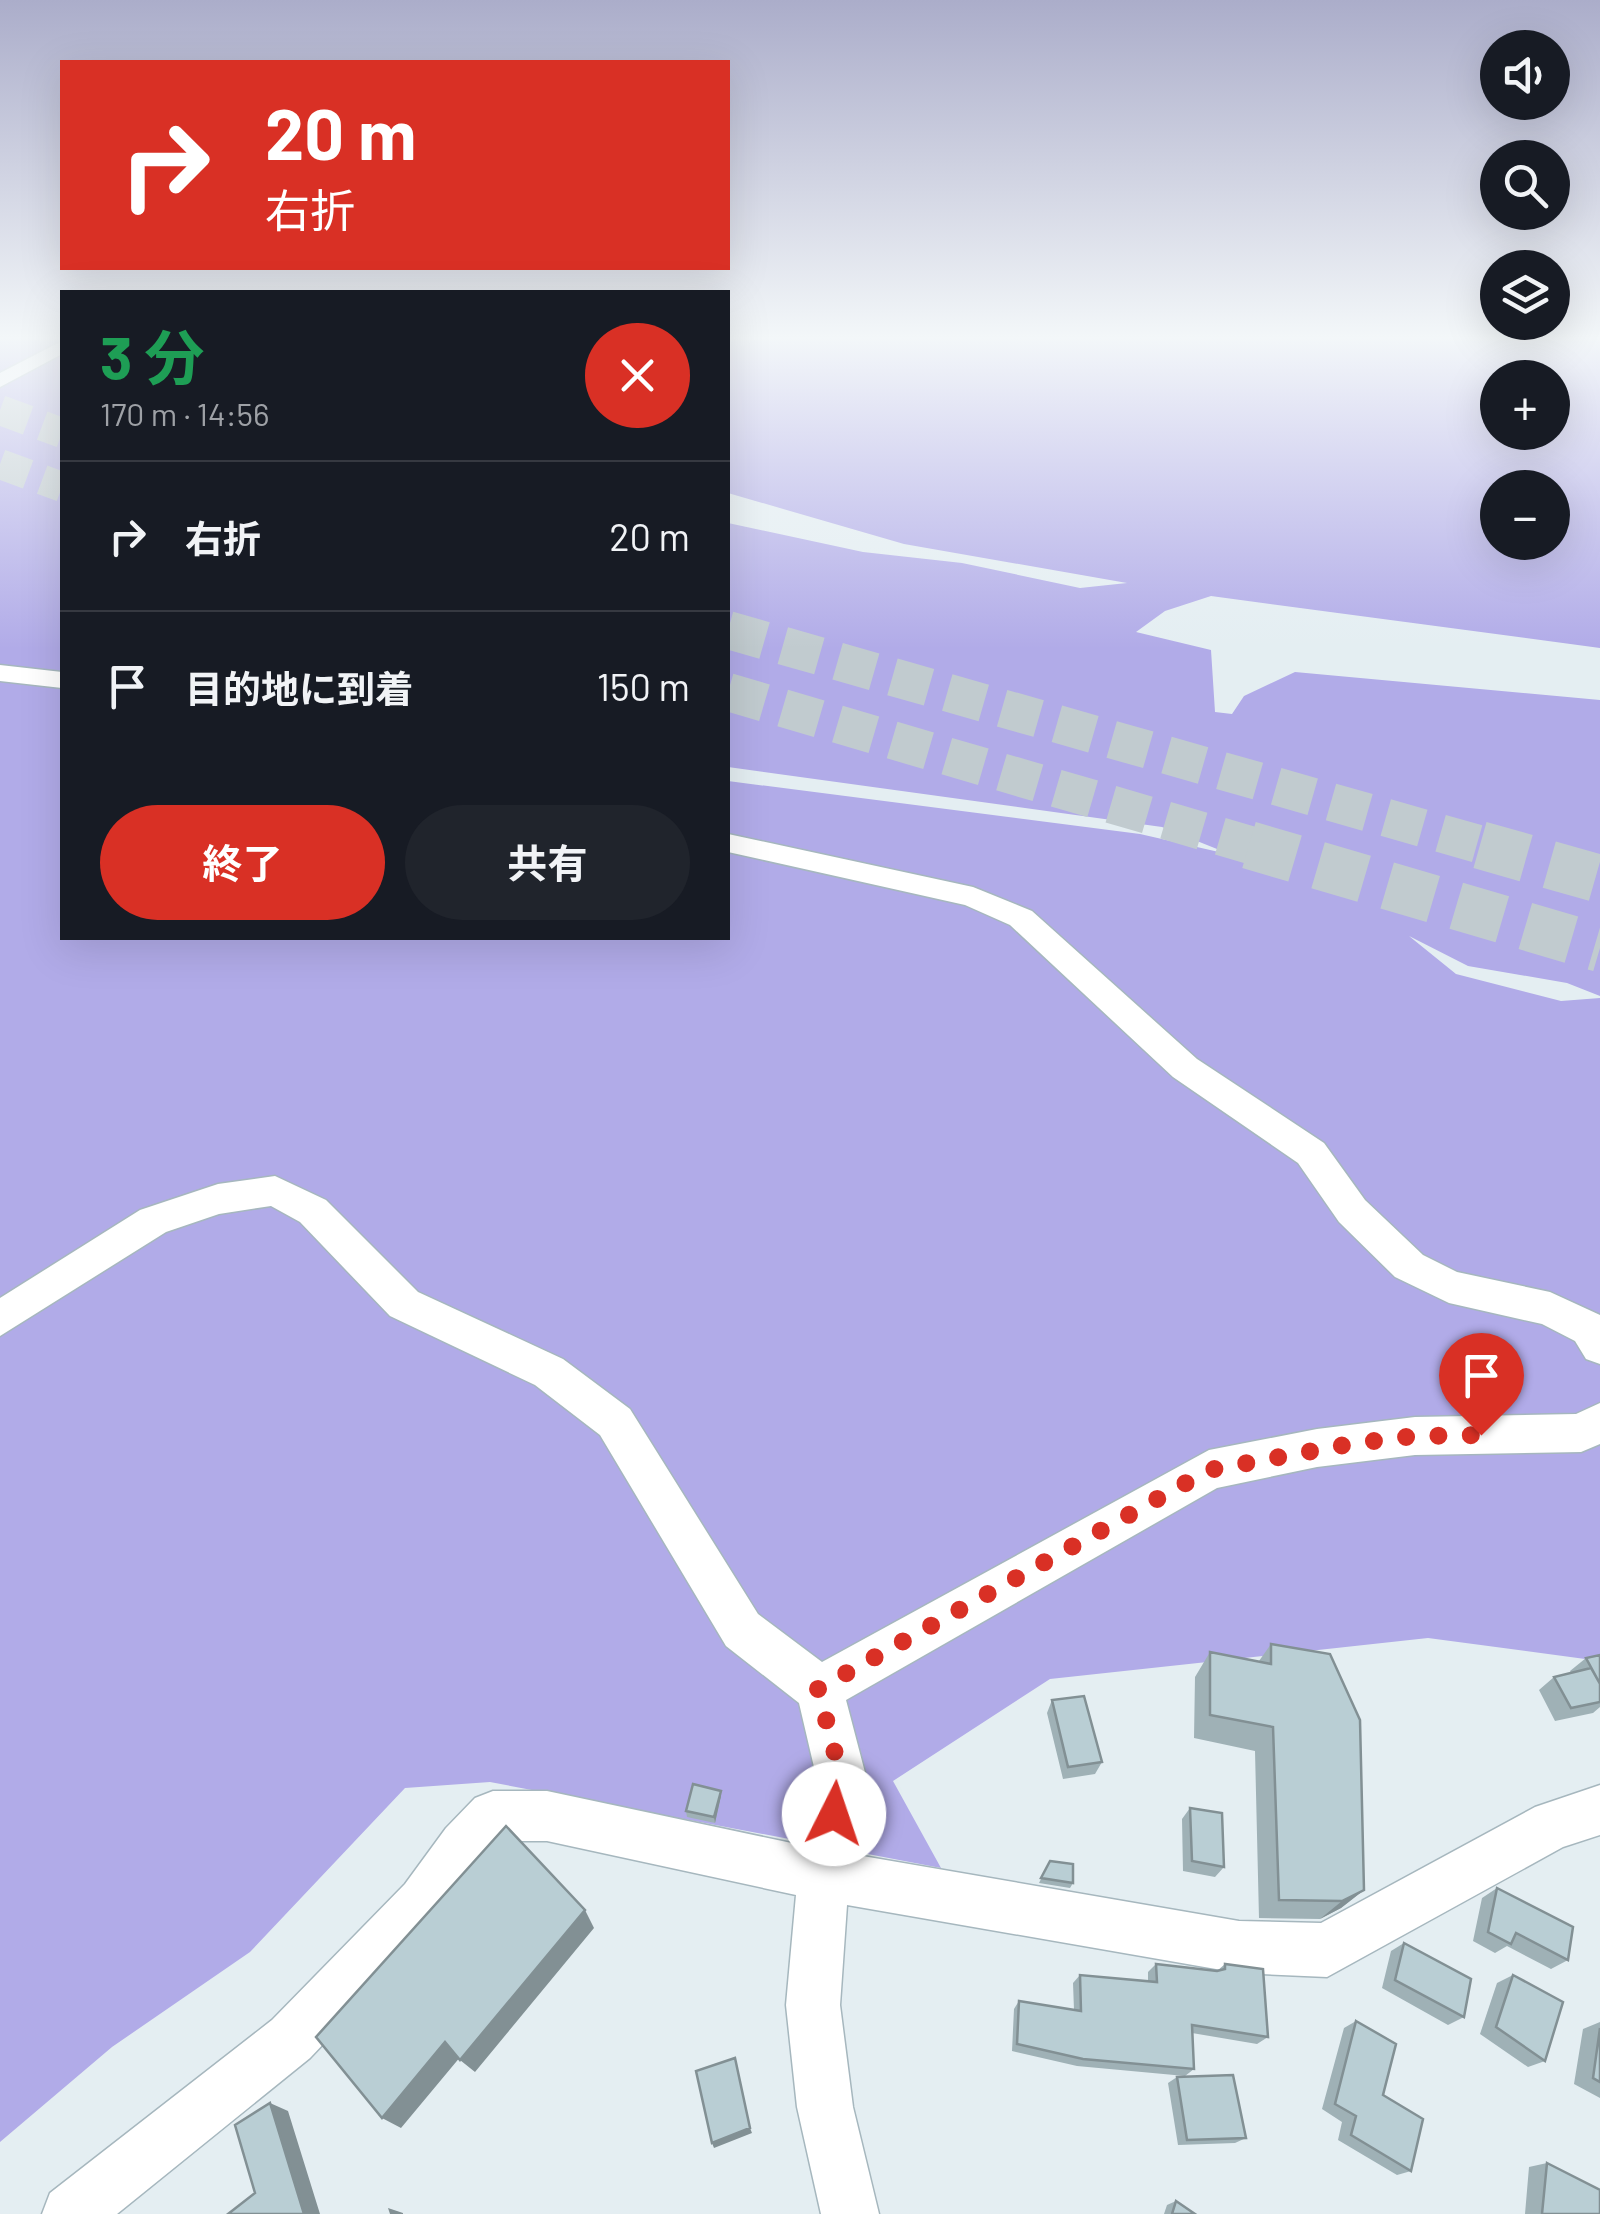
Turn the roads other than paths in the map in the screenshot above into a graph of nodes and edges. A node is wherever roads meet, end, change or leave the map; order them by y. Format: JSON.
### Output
{"nodes":[{"id":1,"x":0,"y":673,"type":"edge"},
{"id":2,"x":60,"y":680,"type":"edge"},
{"id":3,"x":730,"y":844,"type":"edge"},
{"id":4,"x":0,"y":1318,"type":"edge"},
{"id":5,"x":1600,"y":1348,"type":"edge"},
{"id":6,"x":1600,"y":1422,"type":"edge"},
{"id":7,"x":818,"y":1689,"type":"junction"},
{"id":8,"x":1600,"y":1810,"type":"edge"},
{"id":9,"x":822,"y":1875,"type":"junction"},
{"id":10,"x":71,"y":2214,"type":"edge"},
{"id":11,"x":850,"y":2214,"type":"edge"}],
"edges":[{"from":1,"to":2,"type":"street"},
{"from":3,"to":5,"type":"street"},
{"from":4,"to":7,"type":"street"},
{"from":6,"to":7,"type":"street"},
{"from":7,"to":9,"type":"street"},
{"from":8,"to":9,"type":"street"},
{"from":9,"to":10,"type":"street"},
{"from":9,"to":11,"type":"street"}]}
